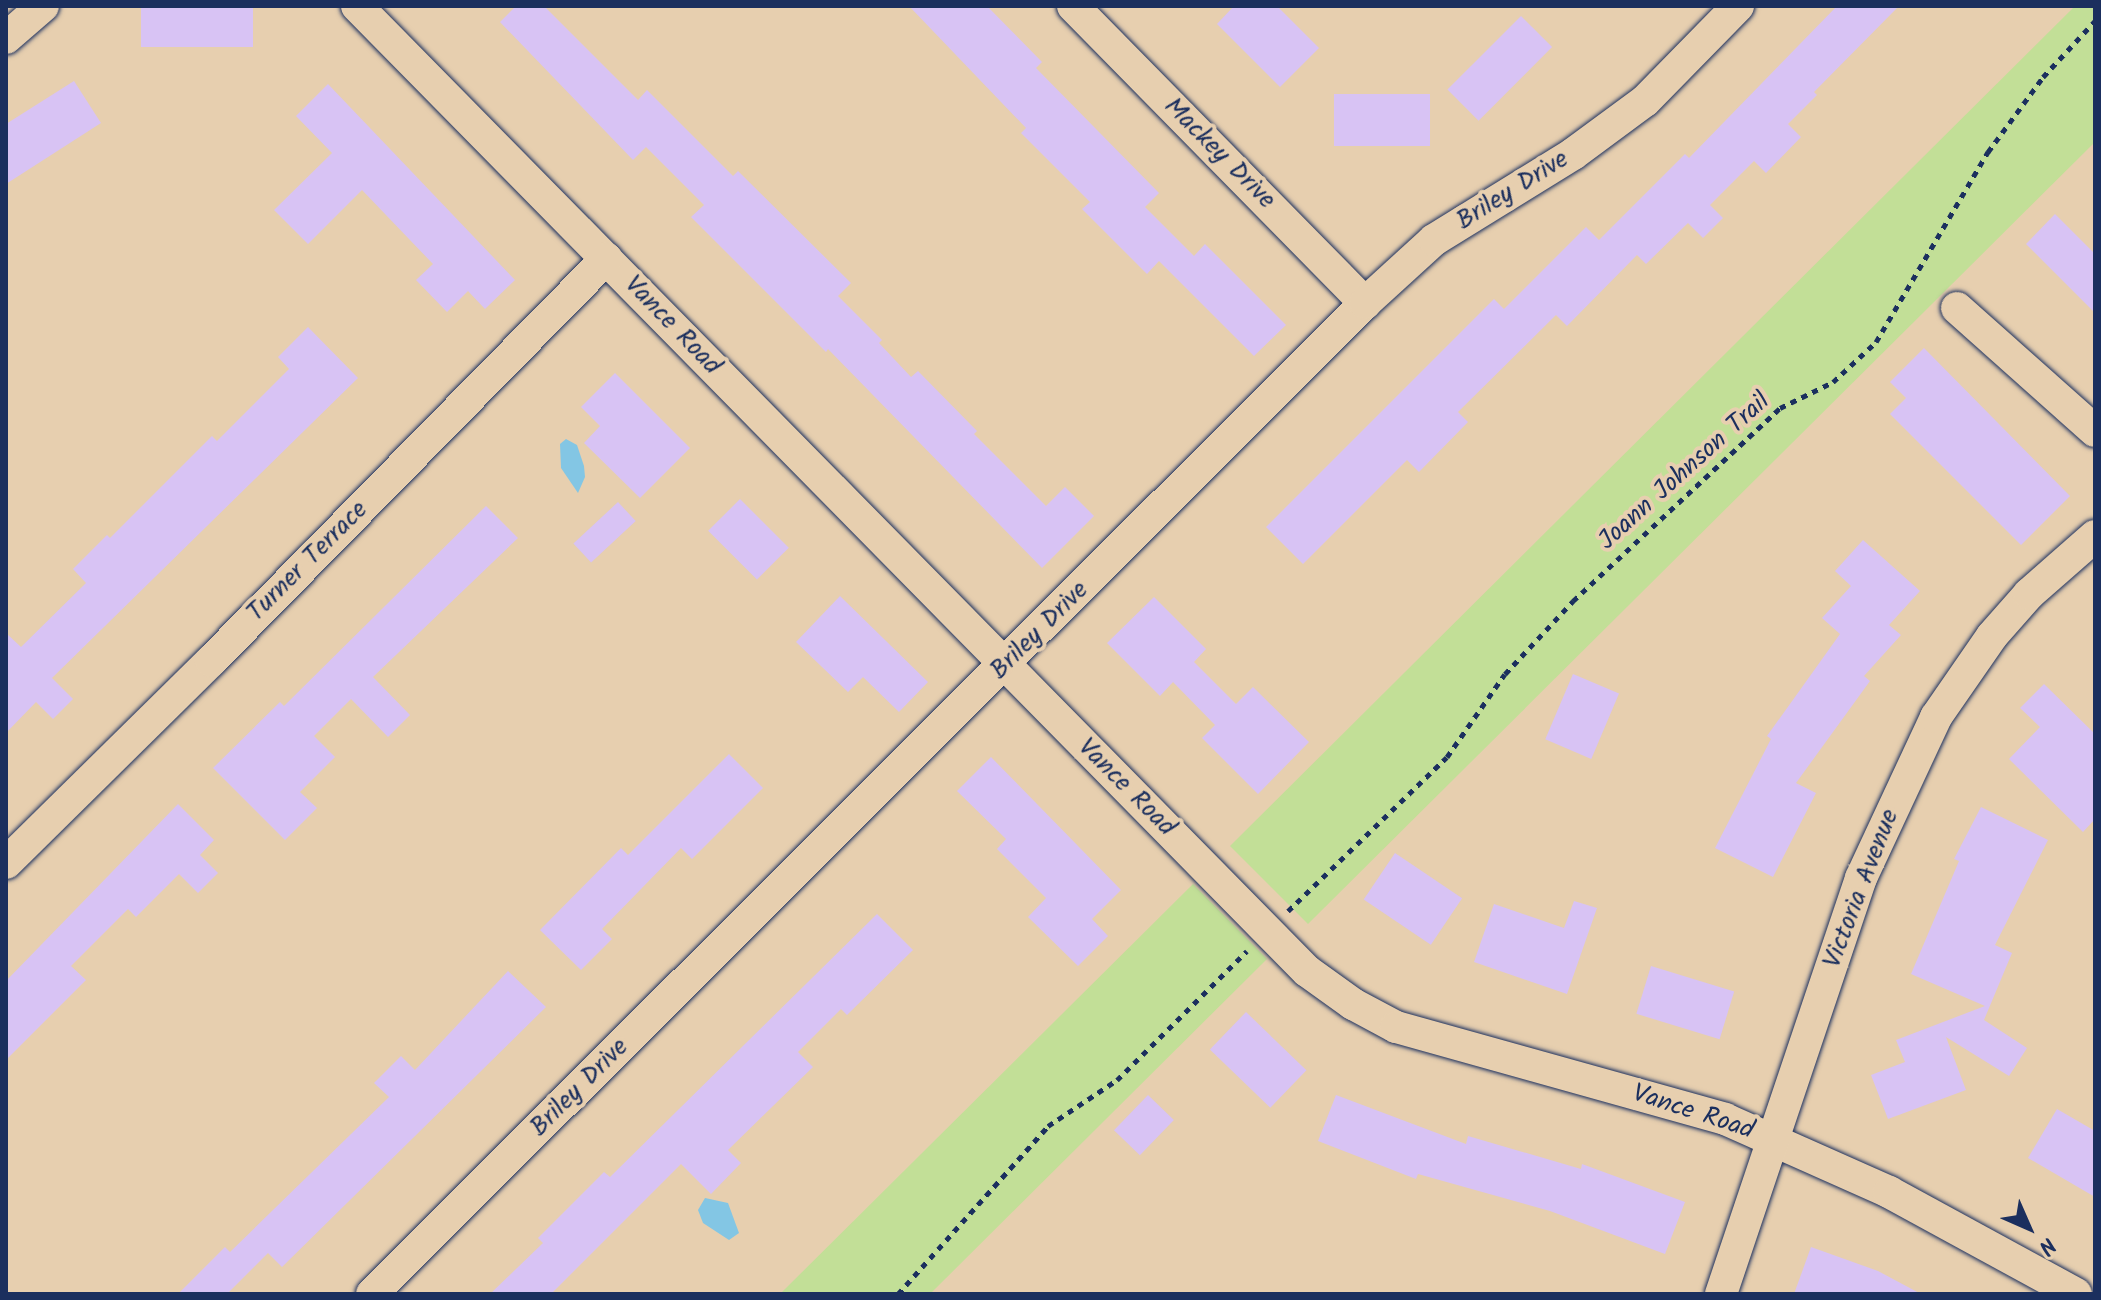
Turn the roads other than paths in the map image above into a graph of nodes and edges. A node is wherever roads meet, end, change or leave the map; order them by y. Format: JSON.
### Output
{"nodes":[{"id":1,"x":43,"y":6,"type":"edge"},
{"id":2,"x":357,"y":6,"type":"edge"},
{"id":3,"x":1073,"y":6,"type":"edge"},
{"id":4,"x":1738,"y":6,"type":"edge"},
{"id":5,"x":6,"y":38,"type":"edge"},
{"id":6,"x":606,"y":259,"type":"junction"},
{"id":7,"x":1365,"y":303,"type":"junction"},
{"id":8,"x":1957,"y":308,"type":"dead end"},
{"id":9,"x":2095,"y":431,"type":"edge"},
{"id":10,"x":2095,"y":536,"type":"edge"},
{"id":11,"x":1005,"y":666,"type":"junction"},
{"id":12,"x":6,"y":863,"type":"edge"},
{"id":13,"x":1772,"y":1140,"type":"junction"},
{"id":14,"x":372,"y":1294,"type":"edge"},
{"id":15,"x":1721,"y":1294,"type":"edge"},
{"id":16,"x":2076,"y":1294,"type":"edge"}],
"edges":[{"from":1,"to":5,"type":"street"},
{"from":2,"to":6,"type":"street","name":"Vance Road"},
{"from":3,"to":7,"type":"street","name":"Mackey Drive"},
{"from":4,"to":7,"type":"street","name":"Briley Drive"},
{"from":6,"to":11,"type":"street","name":"Vance Road"},
{"from":6,"to":12,"type":"street","name":"Turner Terrace"},
{"from":7,"to":11,"type":"street","name":"Briley Drive"},
{"from":8,"to":9,"type":"street"},
{"from":10,"to":13,"type":"street","name":"Victoria Avenue"},
{"from":11,"to":13,"type":"street","name":"Vance Road"},
{"from":11,"to":14,"type":"street","name":"Briley Drive"},
{"from":13,"to":15,"type":"street","name":"Victoria Avenue"},
{"from":13,"to":16,"type":"street","name":"Vance Road"}]}
